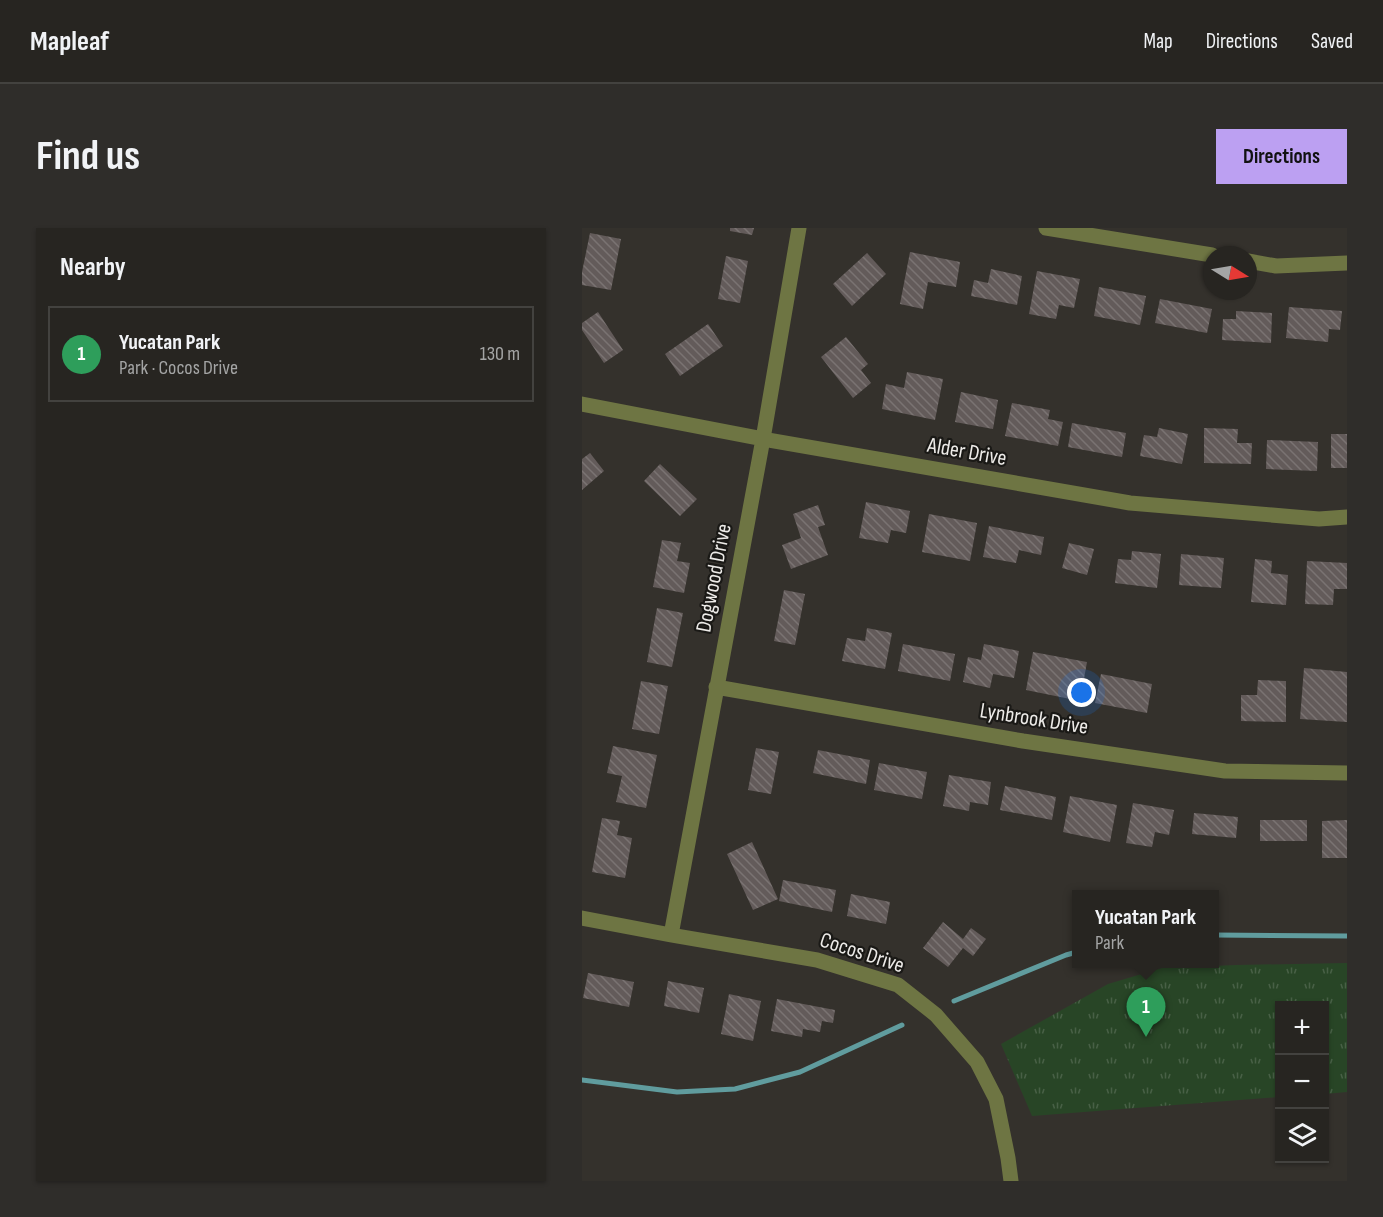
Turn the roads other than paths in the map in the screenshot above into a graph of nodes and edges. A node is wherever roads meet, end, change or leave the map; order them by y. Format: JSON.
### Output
{"nodes":[{"id":1,"x":800,"y":228,"type":"edge"},
{"id":2,"x":1046,"y":228,"type":"edge"},
{"id":3,"x":1203,"y":254,"type":"edge"},
{"id":4,"x":1257,"y":263,"type":"edge"},
{"id":5,"x":1347,"y":263,"type":"edge"},
{"id":6,"x":582,"y":404,"type":"edge"},
{"id":7,"x":763,"y":439,"type":"junction"},
{"id":8,"x":1347,"y":517,"type":"edge"},
{"id":9,"x":716,"y":687,"type":"junction"},
{"id":10,"x":1347,"y":774,"type":"edge"},
{"id":11,"x":582,"y":918,"type":"edge"},
{"id":12,"x":671,"y":935,"type":"junction"},
{"id":13,"x":1011,"y":1181,"type":"edge"}],
"edges":[{"from":1,"to":7,"type":"street","name":"Dogwood Drive"},
{"from":2,"to":3,"type":"street"},
{"from":4,"to":5,"type":"street"},
{"from":6,"to":7,"type":"street","name":"Alder Drive"},
{"from":7,"to":8,"type":"street","name":"Alder Drive"},
{"from":7,"to":9,"type":"street","name":"Dogwood Drive"},
{"from":9,"to":10,"type":"street","name":"Lynbrook Drive"},
{"from":9,"to":12,"type":"street","name":"Dogwood Drive"},
{"from":11,"to":12,"type":"street","name":"Cocos Drive"},
{"from":12,"to":13,"type":"street","name":"Cocos Drive"}]}
